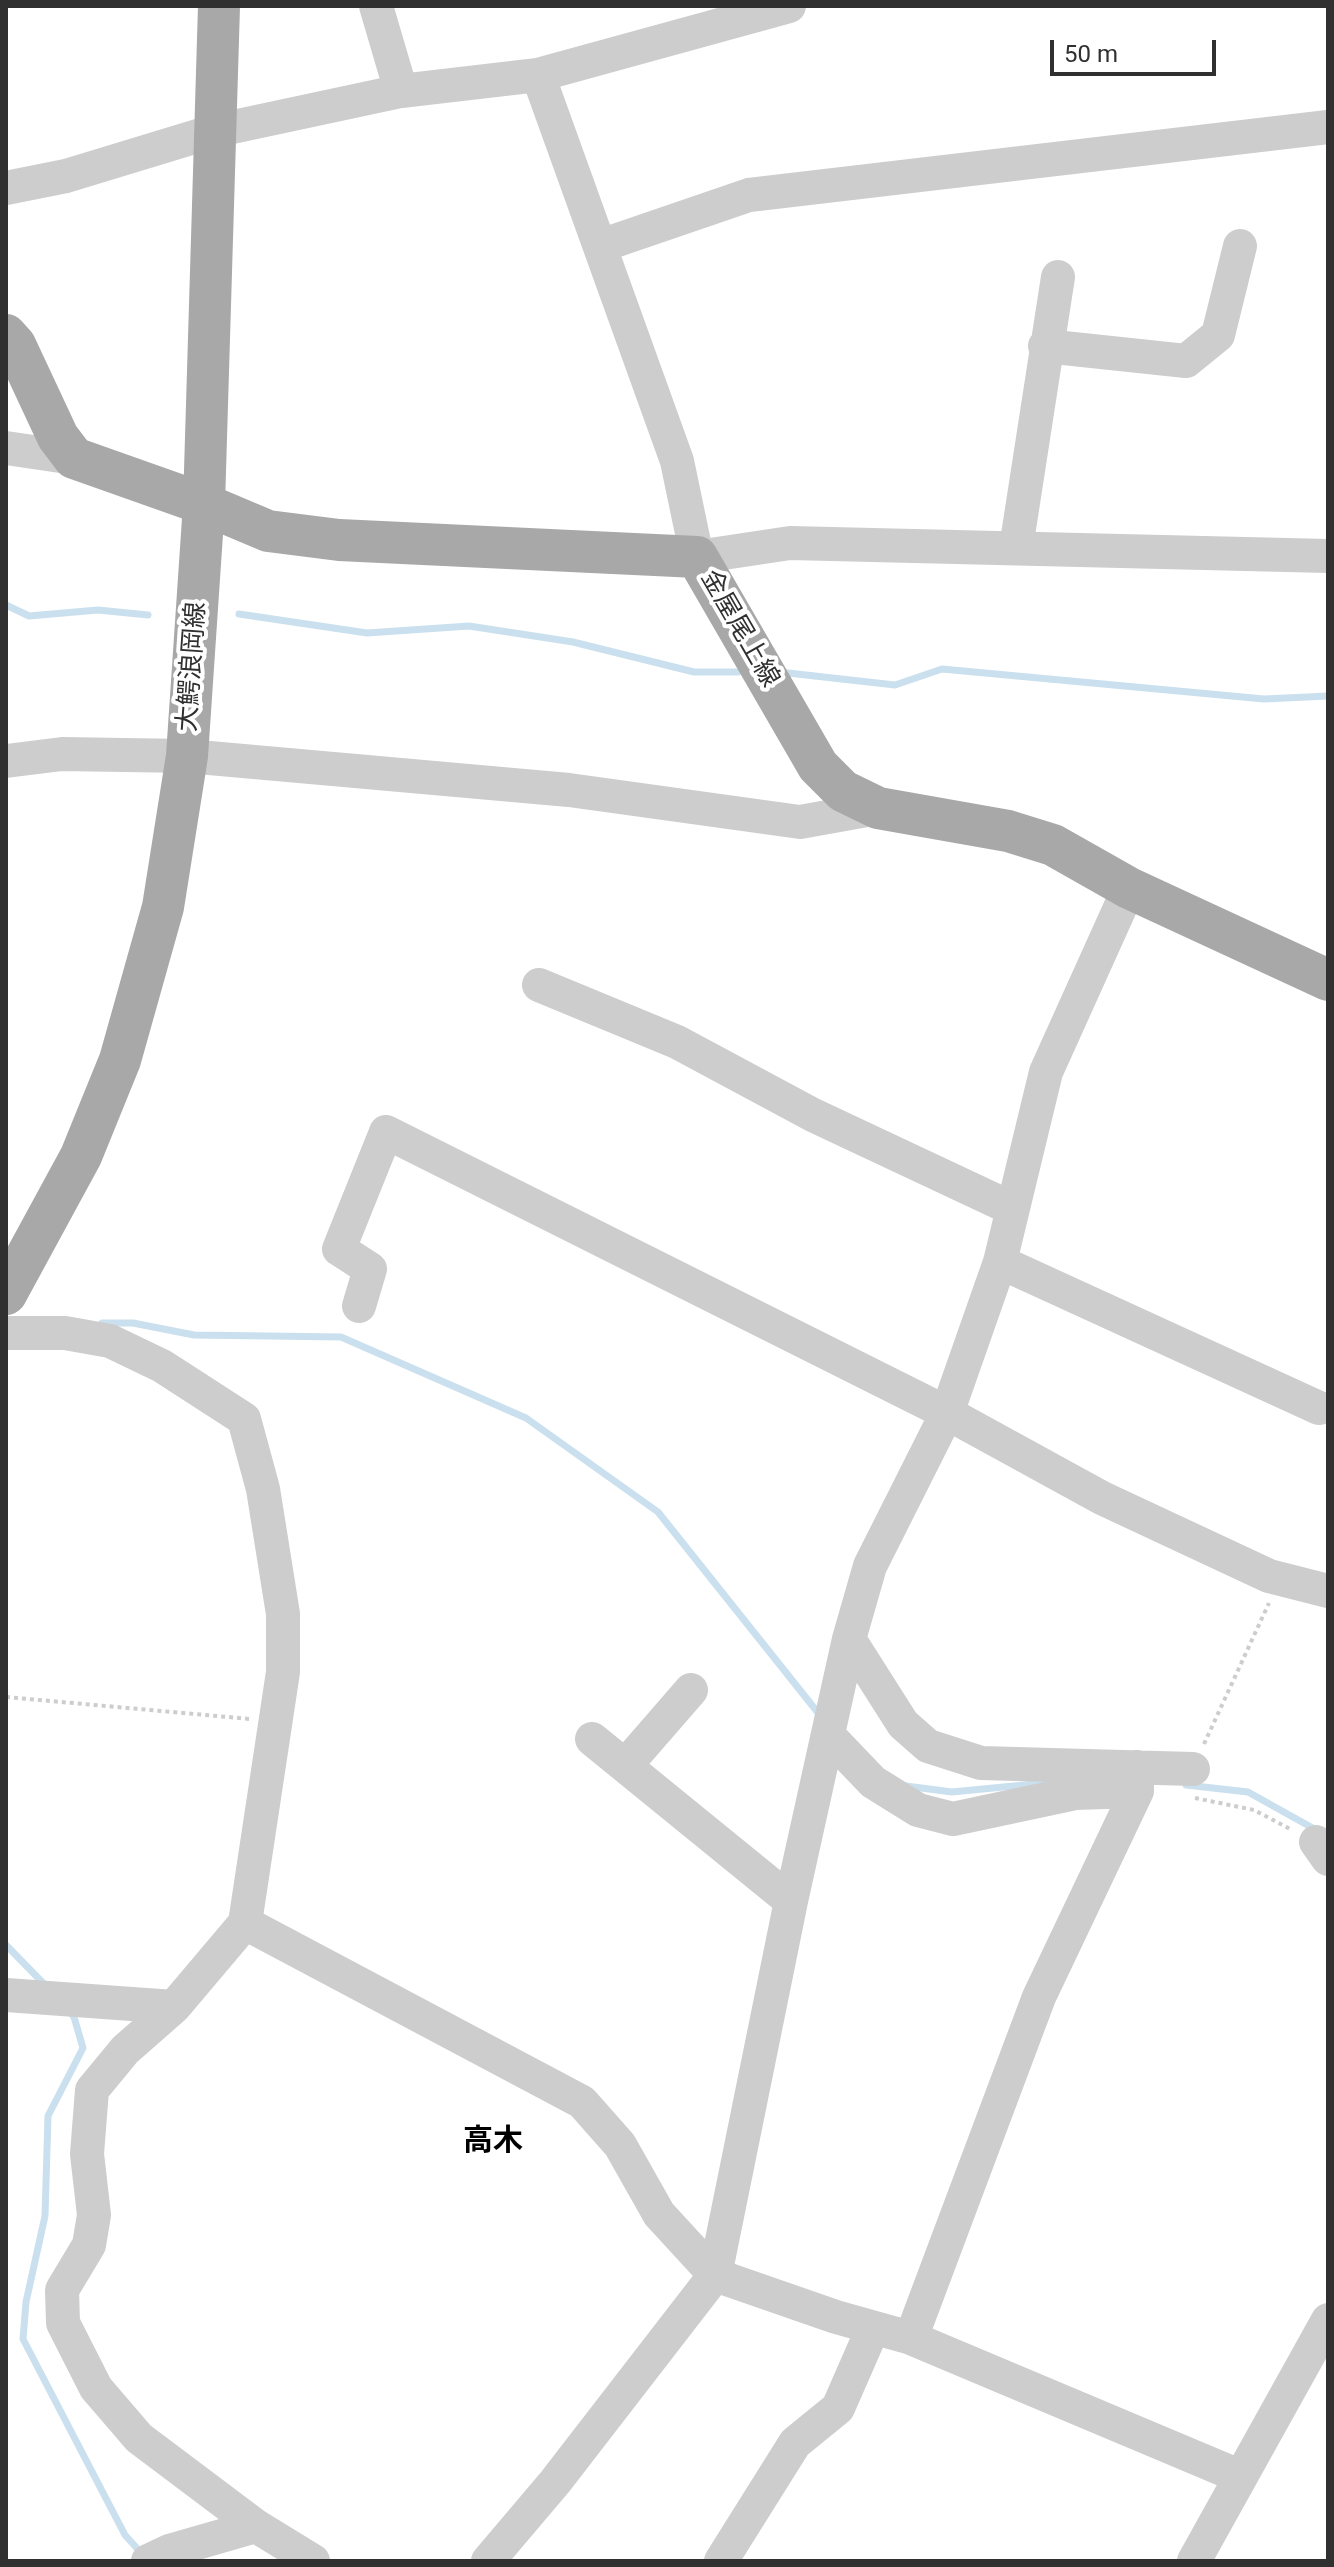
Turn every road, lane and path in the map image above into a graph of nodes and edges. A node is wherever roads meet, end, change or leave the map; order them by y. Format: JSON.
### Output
{"nodes":[{"id":1,"x":219,"y":6,"type":"edge"},
{"id":2,"x":376,"y":6,"type":"edge"},
{"id":3,"x":789,"y":6,"type":"edge"},
{"id":4,"x":538,"y":75,"type":"junction"},
{"id":5,"x":401,"y":91,"type":"junction"},
{"id":6,"x":1328,"y":127,"type":"edge"},
{"id":7,"x":214,"y":131,"type":"junction"},
{"id":8,"x":6,"y":188,"type":"edge"},
{"id":9,"x":600,"y":246,"type":"junction"},
{"id":10,"x":1240,"y":246,"type":"dead end"},
{"id":11,"x":1058,"y":277,"type":"dead end"},
{"id":12,"x":6,"y":335,"type":"edge"},
{"id":13,"x":1045,"y":346,"type":"junction"},
{"id":14,"x":6,"y":448,"type":"edge"},
{"id":15,"x":74,"y":458,"type":"junction"},
{"id":16,"x":204,"y":504,"type":"junction"},
{"id":17,"x":1016,"y":548,"type":"junction"},
{"id":18,"x":1328,"y":556,"type":"edge"},
{"id":19,"x":697,"y":557,"type":"junction"},
{"id":20,"x":187,"y":756,"type":"junction"},
{"id":21,"x":6,"y":761,"type":"edge"},
{"id":22,"x":878,"y":808,"type":"junction"},
{"id":23,"x":1129,"y":888,"type":"junction"},
{"id":24,"x":1328,"y":980,"type":"edge"},
{"id":25,"x":539,"y":985,"type":"dead end"},
{"id":26,"x":1011,"y":1208,"type":"junction"},
{"id":27,"x":1000,"y":1262,"type":"junction"},
{"id":28,"x":6,"y":1294,"type":"edge"},
{"id":29,"x":359,"y":1306,"type":"dead end"},
{"id":30,"x":6,"y":1333,"type":"edge"},
{"id":31,"x":1319,"y":1408,"type":"dead end"},
{"id":32,"x":947,"y":1413,"type":"junction"},
{"id":33,"x":1280,"y":1579,"type":"junction"},
{"id":34,"x":1328,"y":1591,"type":"edge"},
{"id":35,"x":849,"y":1639,"type":"junction"},
{"id":36,"x":691,"y":1690,"type":"dead end"},
{"id":37,"x":6,"y":1697,"type":"edge"},
{"id":38,"x":276,"y":1721,"type":"junction"},
{"id":39,"x":828,"y":1735,"type":"junction"},
{"id":40,"x":592,"y":1739,"type":"dead end"},
{"id":41,"x":625,"y":1766,"type":"junction"},
{"id":42,"x":1137,"y":1779,"type":"junction"},
{"id":43,"x":1188,"y":1783,"type":"junction"},
{"id":44,"x":1322,"y":1850,"type":"edge"},
{"id":45,"x":791,"y":1901,"type":"junction"},
{"id":46,"x":245,"y":1923,"type":"junction"},
{"id":47,"x":6,"y":1995,"type":"edge"},
{"id":48,"x":174,"y":2007,"type":"junction"},
{"id":49,"x":715,"y":2275,"type":"junction"},
{"id":50,"x":1328,"y":2320,"type":"edge"},
{"id":51,"x":873,"y":2328,"type":"junction"},
{"id":52,"x":911,"y":2338,"type":"junction"},
{"id":53,"x":1239,"y":2476,"type":"junction"},
{"id":54,"x":256,"y":2526,"type":"junction"},
{"id":55,"x":148,"y":2561,"type":"edge"},
{"id":56,"x":313,"y":2561,"type":"edge"},
{"id":57,"x":488,"y":2561,"type":"edge"},
{"id":58,"x":721,"y":2561,"type":"edge"},
{"id":59,"x":1194,"y":2561,"type":"edge"}],
"edges":[{"from":1,"to":7,"type":"main road","name":"大鰐浪岡線"},
{"from":2,"to":5,"type":"street"},
{"from":3,"to":4,"type":"street"},
{"from":4,"to":5,"type":"street"},
{"from":4,"to":9,"type":"street"},
{"from":5,"to":7,"type":"street"},
{"from":6,"to":9,"type":"street"},
{"from":7,"to":8,"type":"street"},
{"from":7,"to":16,"type":"main road","name":"大鰐浪岡線"},
{"from":9,"to":19,"type":"street"},
{"from":10,"to":13,"type":"street"},
{"from":11,"to":13,"type":"street"},
{"from":12,"to":15,"type":"main road"},
{"from":13,"to":17,"type":"street"},
{"from":14,"to":15,"type":"street"},
{"from":15,"to":16,"type":"main road","name":"金屋尾上線"},
{"from":16,"to":19,"type":"main road","name":"金屋尾上線"},
{"from":16,"to":20,"type":"main road","name":"大鰐浪岡線"},
{"from":17,"to":18,"type":"street"},
{"from":17,"to":19,"type":"street"},
{"from":19,"to":22,"type":"main road","name":"金屋尾上線"},
{"from":20,"to":21,"type":"street"},
{"from":20,"to":22,"type":"street"},
{"from":20,"to":28,"type":"main road","name":"大鰐浪岡線"},
{"from":22,"to":23,"type":"main road","name":"金屋尾上線"},
{"from":23,"to":24,"type":"main road","name":"金屋尾上線"},
{"from":23,"to":26,"type":"street"},
{"from":25,"to":26,"type":"street"},
{"from":26,"to":27,"type":"street"},
{"from":27,"to":31,"type":"street"},
{"from":27,"to":32,"type":"street"},
{"from":29,"to":32,"type":"street"},
{"from":30,"to":38,"type":"street"},
{"from":32,"to":33,"type":"street"},
{"from":32,"to":35,"type":"street"},
{"from":33,"to":34,"type":"street"},
{"from":33,"to":43,"type":"path"},
{"from":35,"to":39,"type":"street"},
{"from":35,"to":42,"type":"street"},
{"from":36,"to":41,"type":"street"},
{"from":37,"to":38,"type":"path"},
{"from":38,"to":46,"type":"street"},
{"from":39,"to":42,"type":"street"},
{"from":39,"to":45,"type":"street"},
{"from":40,"to":41,"type":"street"},
{"from":41,"to":45,"type":"street"},
{"from":42,"to":43,"type":"street"},
{"from":42,"to":52,"type":"street"},
{"from":43,"to":44,"type":"path"},
{"from":45,"to":49,"type":"street"},
{"from":46,"to":48,"type":"street"},
{"from":46,"to":49,"type":"street"},
{"from":47,"to":48,"type":"street"},
{"from":48,"to":54,"type":"street"},
{"from":49,"to":51,"type":"street"},
{"from":49,"to":57,"type":"street"},
{"from":50,"to":53,"type":"street"},
{"from":51,"to":52,"type":"street"},
{"from":51,"to":58,"type":"street"},
{"from":52,"to":53,"type":"street"},
{"from":53,"to":59,"type":"street"},
{"from":54,"to":55,"type":"street"},
{"from":54,"to":56,"type":"street"}]}
